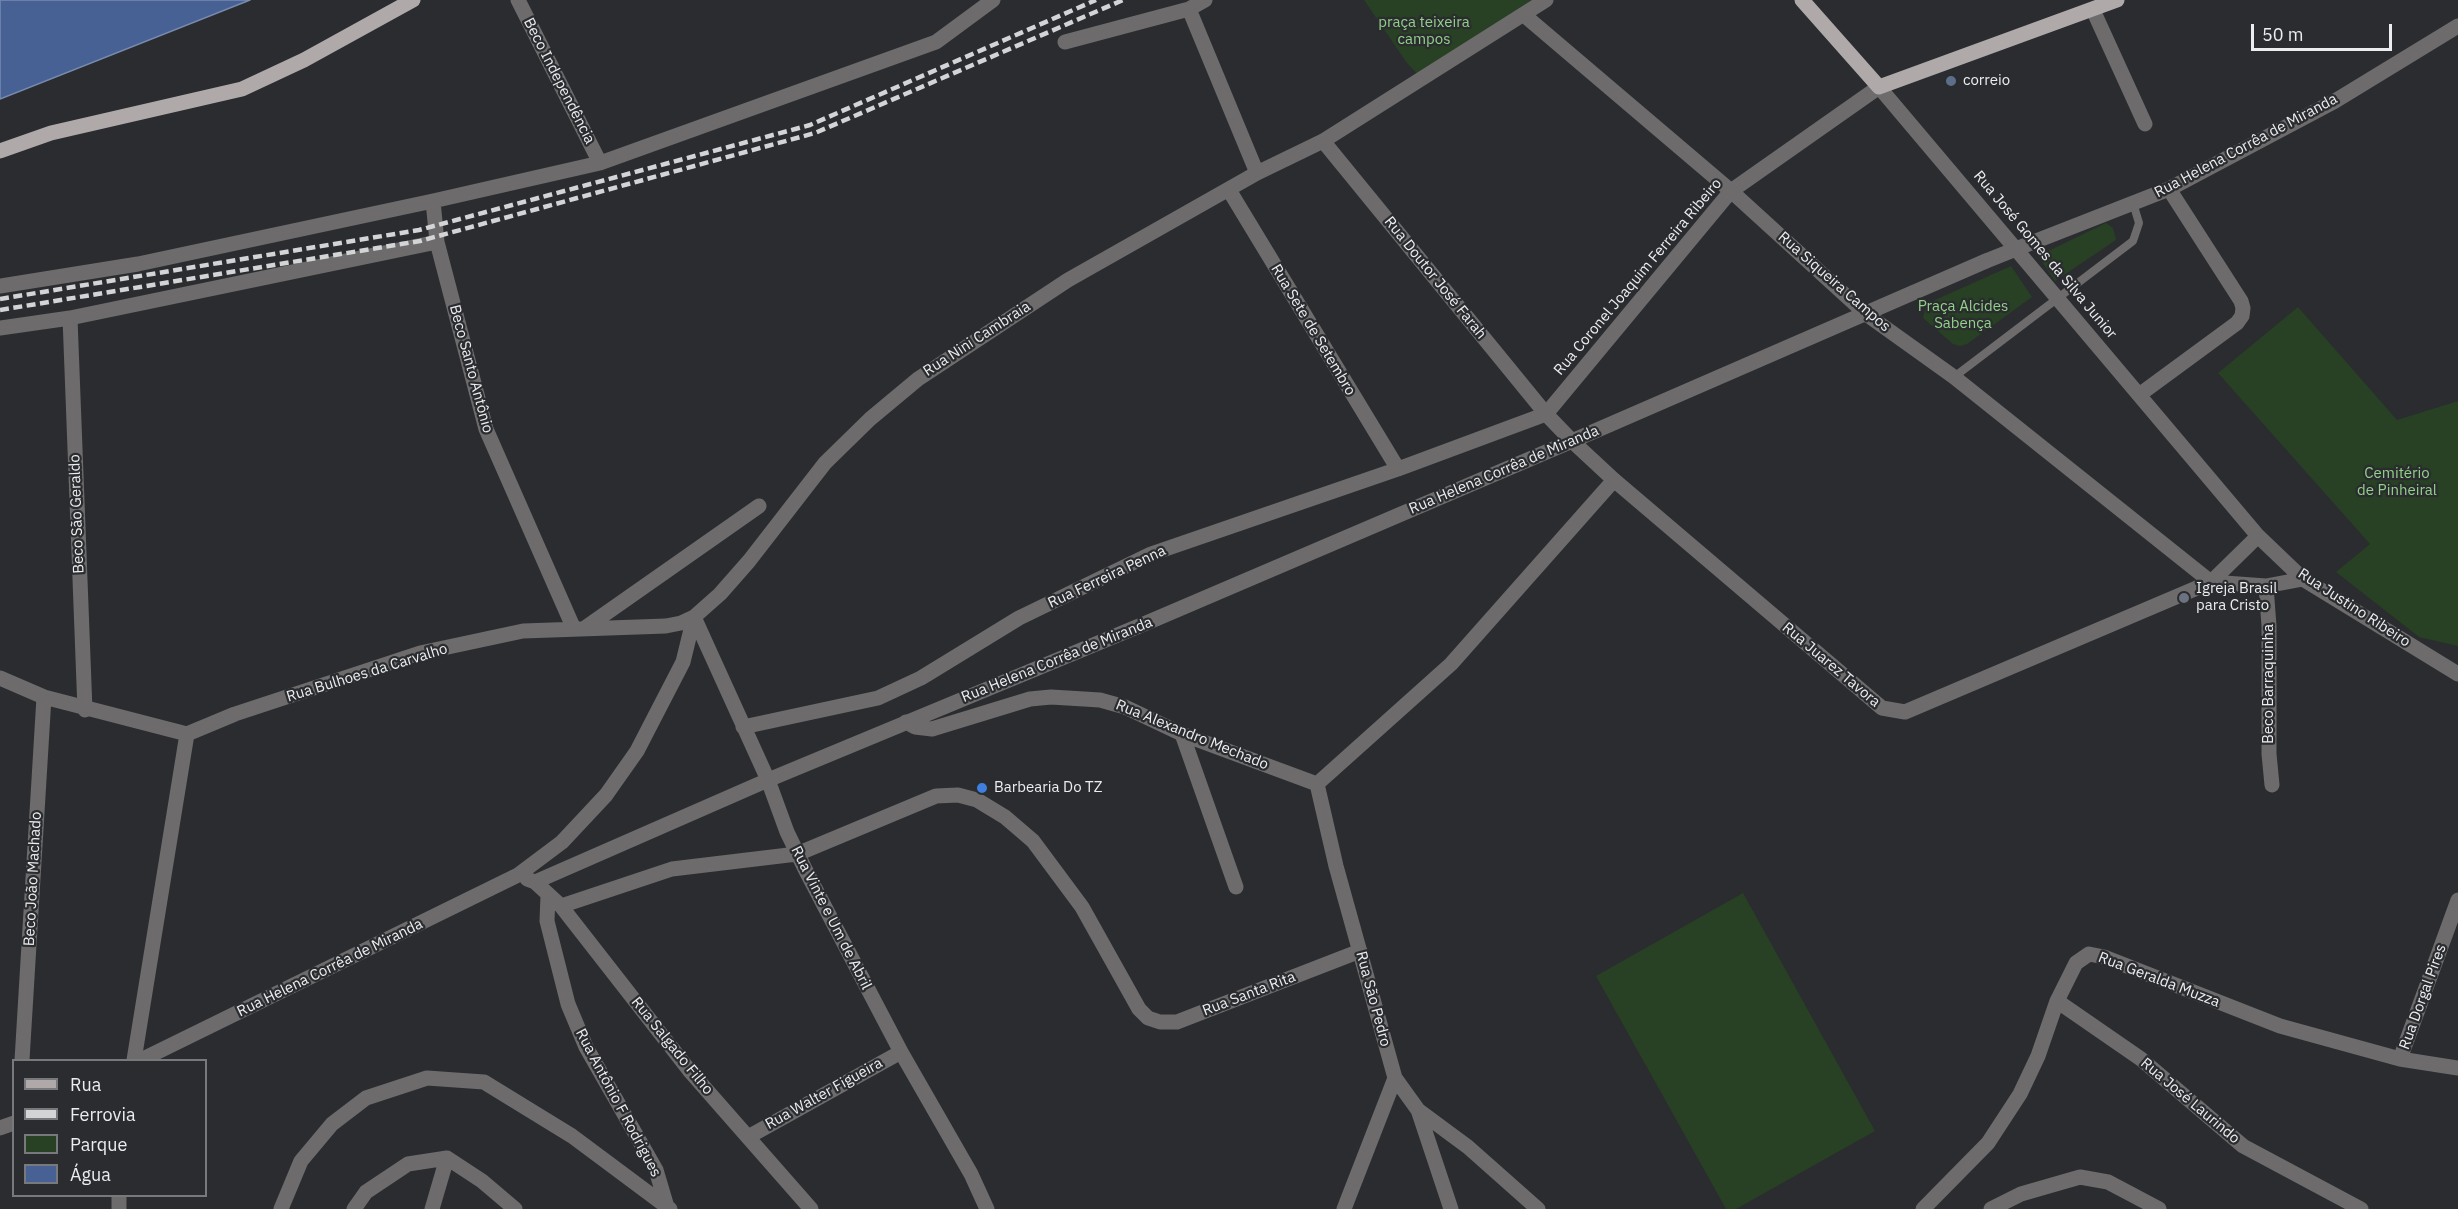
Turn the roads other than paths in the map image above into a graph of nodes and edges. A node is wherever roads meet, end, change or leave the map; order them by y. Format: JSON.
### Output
{"nodes":[{"id":1,"x":413,"y":0,"type":"edge"},
{"id":2,"x":518,"y":0,"type":"edge"},
{"id":3,"x":993,"y":0,"type":"edge"},
{"id":4,"x":1205,"y":0,"type":"edge"},
{"id":5,"x":1546,"y":0,"type":"edge"},
{"id":6,"x":1802,"y":0,"type":"edge"},
{"id":7,"x":2117,"y":0,"type":"edge"},
{"id":8,"x":1189,"y":9,"type":"junction"},
{"id":9,"x":2093,"y":10,"type":"junction"},
{"id":10,"x":1524,"y":15,"type":"junction"},
{"id":11,"x":2458,"y":26,"type":"edge"},
{"id":12,"x":1065,"y":42,"type":"dead end"},
{"id":13,"x":1879,"y":87,"type":"junction"},
{"id":14,"x":2145,"y":124,"type":"dead end"},
{"id":15,"x":1323,"y":141,"type":"junction"},
{"id":16,"x":0,"y":151,"type":"edge"},
{"id":17,"x":600,"y":163,"type":"junction"},
{"id":18,"x":1257,"y":173,"type":"junction"},
{"id":19,"x":2169,"y":189,"type":"junction"},
{"id":20,"x":1229,"y":190,"type":"junction"},
{"id":21,"x":1731,"y":191,"type":"junction"},
{"id":22,"x":433,"y":201,"type":"junction"},
{"id":23,"x":2133,"y":203,"type":"junction"},
{"id":24,"x":437,"y":242,"type":"junction"},
{"id":25,"x":0,"y":286,"type":"edge"},
{"id":26,"x":2058,"y":297,"type":"junction"},
{"id":27,"x":1866,"y":314,"type":"junction"},
{"id":28,"x":70,"y":318,"type":"junction"},
{"id":29,"x":0,"y":328,"type":"edge"},
{"id":30,"x":1954,"y":377,"type":"junction"},
{"id":31,"x":2139,"y":395,"type":"junction"},
{"id":32,"x":1546,"y":414,"type":"junction"},
{"id":33,"x":1572,"y":441,"type":"junction"},
{"id":34,"x":1398,"y":469,"type":"junction"},
{"id":35,"x":1614,"y":480,"type":"junction"},
{"id":36,"x":759,"y":506,"type":"dead end"},
{"id":37,"x":2258,"y":536,"type":"junction"},
{"id":38,"x":2303,"y":579,"type":"junction"},
{"id":39,"x":2211,"y":582,"type":"junction"},
{"id":40,"x":2266,"y":585,"type":"junction"},
{"id":41,"x":694,"y":617,"type":"junction"},
{"id":42,"x":579,"y":629,"type":"junction"},
{"id":43,"x":2436,"y":661,"type":"junction"},
{"id":44,"x":2458,"y":664,"type":"edge"},
{"id":45,"x":2458,"y":674,"type":"edge"},
{"id":46,"x":0,"y":678,"type":"edge"},
{"id":47,"x":44,"y":697,"type":"junction"},
{"id":48,"x":85,"y":710,"type":"junction"},
{"id":49,"x":906,"y":722,"type":"junction"},
{"id":50,"x":743,"y":727,"type":"junction"},
{"id":51,"x":187,"y":734,"type":"junction"},
{"id":52,"x":1182,"y":734,"type":"junction"},
{"id":53,"x":768,"y":780,"type":"junction"},
{"id":54,"x":1317,"y":784,"type":"junction"},
{"id":55,"x":2272,"y":785,"type":"dead end"},
{"id":56,"x":797,"y":854,"type":"junction"},
{"id":57,"x":518,"y":875,"type":"junction"},
{"id":58,"x":535,"y":882,"type":"junction"},
{"id":59,"x":1236,"y":886,"type":"dead end"},
{"id":60,"x":548,"y":894,"type":"junction"},
{"id":61,"x":2458,"y":900,"type":"edge"},
{"id":62,"x":561,"y":906,"type":"junction"},
{"id":63,"x":1360,"y":951,"type":"junction"},
{"id":64,"x":2057,"y":1001,"type":"junction"},
{"id":65,"x":901,"y":1052,"type":"junction"},
{"id":66,"x":22,"y":1059,"type":"edge"},
{"id":67,"x":134,"y":1059,"type":"edge"},
{"id":68,"x":143,"y":1059,"type":"edge"},
{"id":69,"x":2400,"y":1059,"type":"junction"},
{"id":70,"x":2458,"y":1068,"type":"edge"},
{"id":71,"x":1395,"y":1078,"type":"junction"},
{"id":72,"x":1419,"y":1110,"type":"junction"},
{"id":73,"x":748,"y":1137,"type":"junction"},
{"id":74,"x":447,"y":1158,"type":"junction"},
{"id":75,"x":669,"y":1208,"type":"edge"},
{"id":76,"x":281,"y":1209,"type":"edge"},
{"id":77,"x":354,"y":1209,"type":"edge"},
{"id":78,"x":432,"y":1209,"type":"edge"},
{"id":79,"x":515,"y":1209,"type":"edge"},
{"id":80,"x":811,"y":1209,"type":"edge"},
{"id":81,"x":987,"y":1209,"type":"edge"},
{"id":82,"x":1344,"y":1209,"type":"edge"},
{"id":83,"x":1451,"y":1209,"type":"edge"},
{"id":84,"x":1538,"y":1209,"type":"edge"},
{"id":85,"x":1923,"y":1209,"type":"edge"},
{"id":86,"x":1990,"y":1209,"type":"edge"},
{"id":87,"x":2159,"y":1209,"type":"edge"},
{"id":88,"x":2361,"y":1209,"type":"edge"}],
"edges":[{"from":1,"to":16,"type":"main road"},
{"from":2,"to":17,"type":"street","name":"Beco Independência"},
{"from":3,"to":17,"type":"street"},
{"from":4,"to":8,"type":"street"},
{"from":5,"to":10,"type":"street","name":"Rua Nini Cambraia"},
{"from":6,"to":13,"type":"main road","name":"Rua José Gomes da Silva Junior"},
{"from":7,"to":9,"type":"main road","name":"Rua Coronel Joaquim Ferreira Ribeiro"},
{"from":8,"to":12,"type":"street"},
{"from":8,"to":18,"type":"street"},
{"from":9,"to":13,"type":"main road","name":"Rua Coronel Joaquim Ferreira Ribeiro"},
{"from":9,"to":14,"type":"street"},
{"from":10,"to":15,"type":"street","name":"Rua Nini Cambraia"},
{"from":10,"to":21,"type":"street","name":"Rua Siqueira Campos"},
{"from":11,"to":19,"type":"street","name":"Rua Helena Corrêa de Miranda"},
{"from":13,"to":21,"type":"street","name":"Rua Coronel Joaquim Ferreira Ribeiro"},
{"from":13,"to":26,"type":"street","name":"Rua José Gomes da Silva Junior"},
{"from":15,"to":18,"type":"street","name":"Rua Nini Cambraia"},
{"from":15,"to":32,"type":"street","name":"Rua Doutor José Farah"},
{"from":17,"to":22,"type":"street"},
{"from":18,"to":20,"type":"street","name":"Rua Nini Cambraia"},
{"from":19,"to":23,"type":"street","name":"Rua Helena Corrêa de Miranda"},
{"from":19,"to":31,"type":"street"},
{"from":20,"to":34,"type":"street","name":"Rua Sete de Setembro"},
{"from":20,"to":41,"type":"street","name":"Rua Nini Cambraia"},
{"from":21,"to":27,"type":"street","name":"Rua Siqueira Campos"},
{"from":21,"to":32,"type":"street","name":"Rua Coronel Joaquim Ferreira Ribeiro"},
{"from":22,"to":24,"type":"street","name":"Beco Santo Antônio"},
{"from":22,"to":25,"type":"street"},
{"from":23,"to":26,"type":"lane"},
{"from":23,"to":27,"type":"street","name":"Rua Helena Corrêa de Miranda","bridge":true},
{"from":24,"to":28,"type":"street"},
{"from":24,"to":42,"type":"street","name":"Beco Santo Antônio"},
{"from":26,"to":30,"type":"lane"},
{"from":26,"to":31,"type":"street","name":"Rua José Gomes da Silva Junior"},
{"from":27,"to":30,"type":"street","name":"Rua Siqueira Campos"},
{"from":27,"to":33,"type":"street","name":"Rua Helena Corrêa de Miranda"},
{"from":28,"to":29,"type":"street"},
{"from":28,"to":48,"type":"street","name":"Beco São Geraldo"},
{"from":30,"to":39,"type":"street","name":"Rua Siqueira Campos"},
{"from":31,"to":37,"type":"street","name":"Rua José Gomes da Silva Junior"},
{"from":32,"to":33,"type":"street","name":"Rua Juarez Tavora"},
{"from":32,"to":34,"type":"street","name":"Rua Ferreira Penna"},
{"from":33,"to":35,"type":"street","name":"Rua Juarez Tavora"},
{"from":33,"to":49,"type":"street","name":"Rua Helena Corrêa de Miranda"},
{"from":34,"to":50,"type":"street","name":"Rua Ferreira Penna"},
{"from":35,"to":39,"type":"street","name":"Rua Juarez Tavora"},
{"from":35,"to":54,"type":"street"},
{"from":36,"to":42,"type":"street"},
{"from":37,"to":38,"type":"street","name":"Rua Justino Ribeiro"},
{"from":37,"to":39,"type":"street","name":"Rua Juarez Tavora"},
{"from":38,"to":40,"type":"street"},
{"from":38,"to":43,"type":"street","name":"Rua Justino Ribeiro"},
{"from":39,"to":40,"type":"street"},
{"from":40,"to":55,"type":"street","name":"Beco Barraquinha"},
{"from":41,"to":42,"type":"street","name":"Rua Bulhoes da Carvalho"},
{"from":41,"to":50,"type":"street","name":"Rua Vinte e Um de Abril"},
{"from":41,"to":57,"type":"street","name":"Rua Helena Corrêa de Miranda"},
{"from":42,"to":51,"type":"street","name":"Rua Bulhoes da Carvalho"},
{"from":43,"to":44,"type":"street","name":"Rua Justino Ribeiro"},
{"from":43,"to":45,"type":"street"},
{"from":46,"to":47,"type":"street"},
{"from":47,"to":48,"type":"street"},
{"from":47,"to":66,"type":"street","name":"Beco João Machado"},
{"from":48,"to":51,"type":"street"},
{"from":49,"to":52,"type":"street","name":"Rua Alexandro Mechado"},
{"from":49,"to":53,"type":"street","name":"Rua Helena Corrêa de Miranda"},
{"from":50,"to":53,"type":"street","name":"Rua Vinte e Um de Abril"},
{"from":51,"to":67,"type":"street"},
{"from":52,"to":54,"type":"street","name":"Rua Alexandro Mechado"},
{"from":52,"to":59,"type":"street"},
{"from":53,"to":56,"type":"street","name":"Rua Vinte e Um de Abril"},
{"from":53,"to":58,"type":"street","name":"Rua Helena Corrêa de Miranda"},
{"from":54,"to":63,"type":"street","name":"Rua São Pedro"},
{"from":56,"to":62,"type":"street"},
{"from":56,"to":63,"type":"street","name":"Rua Santa Rita"},
{"from":56,"to":65,"type":"street","name":"Rua Vinte e Um de Abril"},
{"from":57,"to":58,"type":"street"},
{"from":57,"to":68,"type":"street","name":"Rua Helena Corrêa de Miranda"},
{"from":58,"to":60,"type":"street","name":"Rua Salgado Filho"},
{"from":60,"to":62,"type":"street","name":"Rua Salgado Filho"},
{"from":60,"to":75,"type":"street","name":"Rua Antônio F Rodrigues"},
{"from":61,"to":69,"type":"street","name":"Rua Dorgal Pires"},
{"from":62,"to":73,"type":"street","name":"Rua Salgado Filho"},
{"from":63,"to":71,"type":"street","name":"Rua São Pedro"},
{"from":64,"to":69,"type":"street","name":"Rua Geralda Muzza"},
{"from":64,"to":85,"type":"street","name":"Rua Geralda Muzza"},
{"from":64,"to":88,"type":"street","name":"Rua José Laurindo"},
{"from":65,"to":73,"type":"street","name":"Rua Walter Figueira"},
{"from":65,"to":81,"type":"street","name":"Rua Vinte e Um de Abril"},
{"from":69,"to":70,"type":"street","name":"Rua Geralda Muzza"},
{"from":71,"to":72,"type":"street"},
{"from":71,"to":82,"type":"street"},
{"from":72,"to":83,"type":"street"},
{"from":72,"to":84,"type":"street"},
{"from":73,"to":80,"type":"street","name":"Rua Salgado Filho"},
{"from":74,"to":77,"type":"street"},
{"from":74,"to":78,"type":"street"},
{"from":74,"to":79,"type":"street"},
{"from":75,"to":76,"type":"street"},
{"from":86,"to":87,"type":"street"}]}
